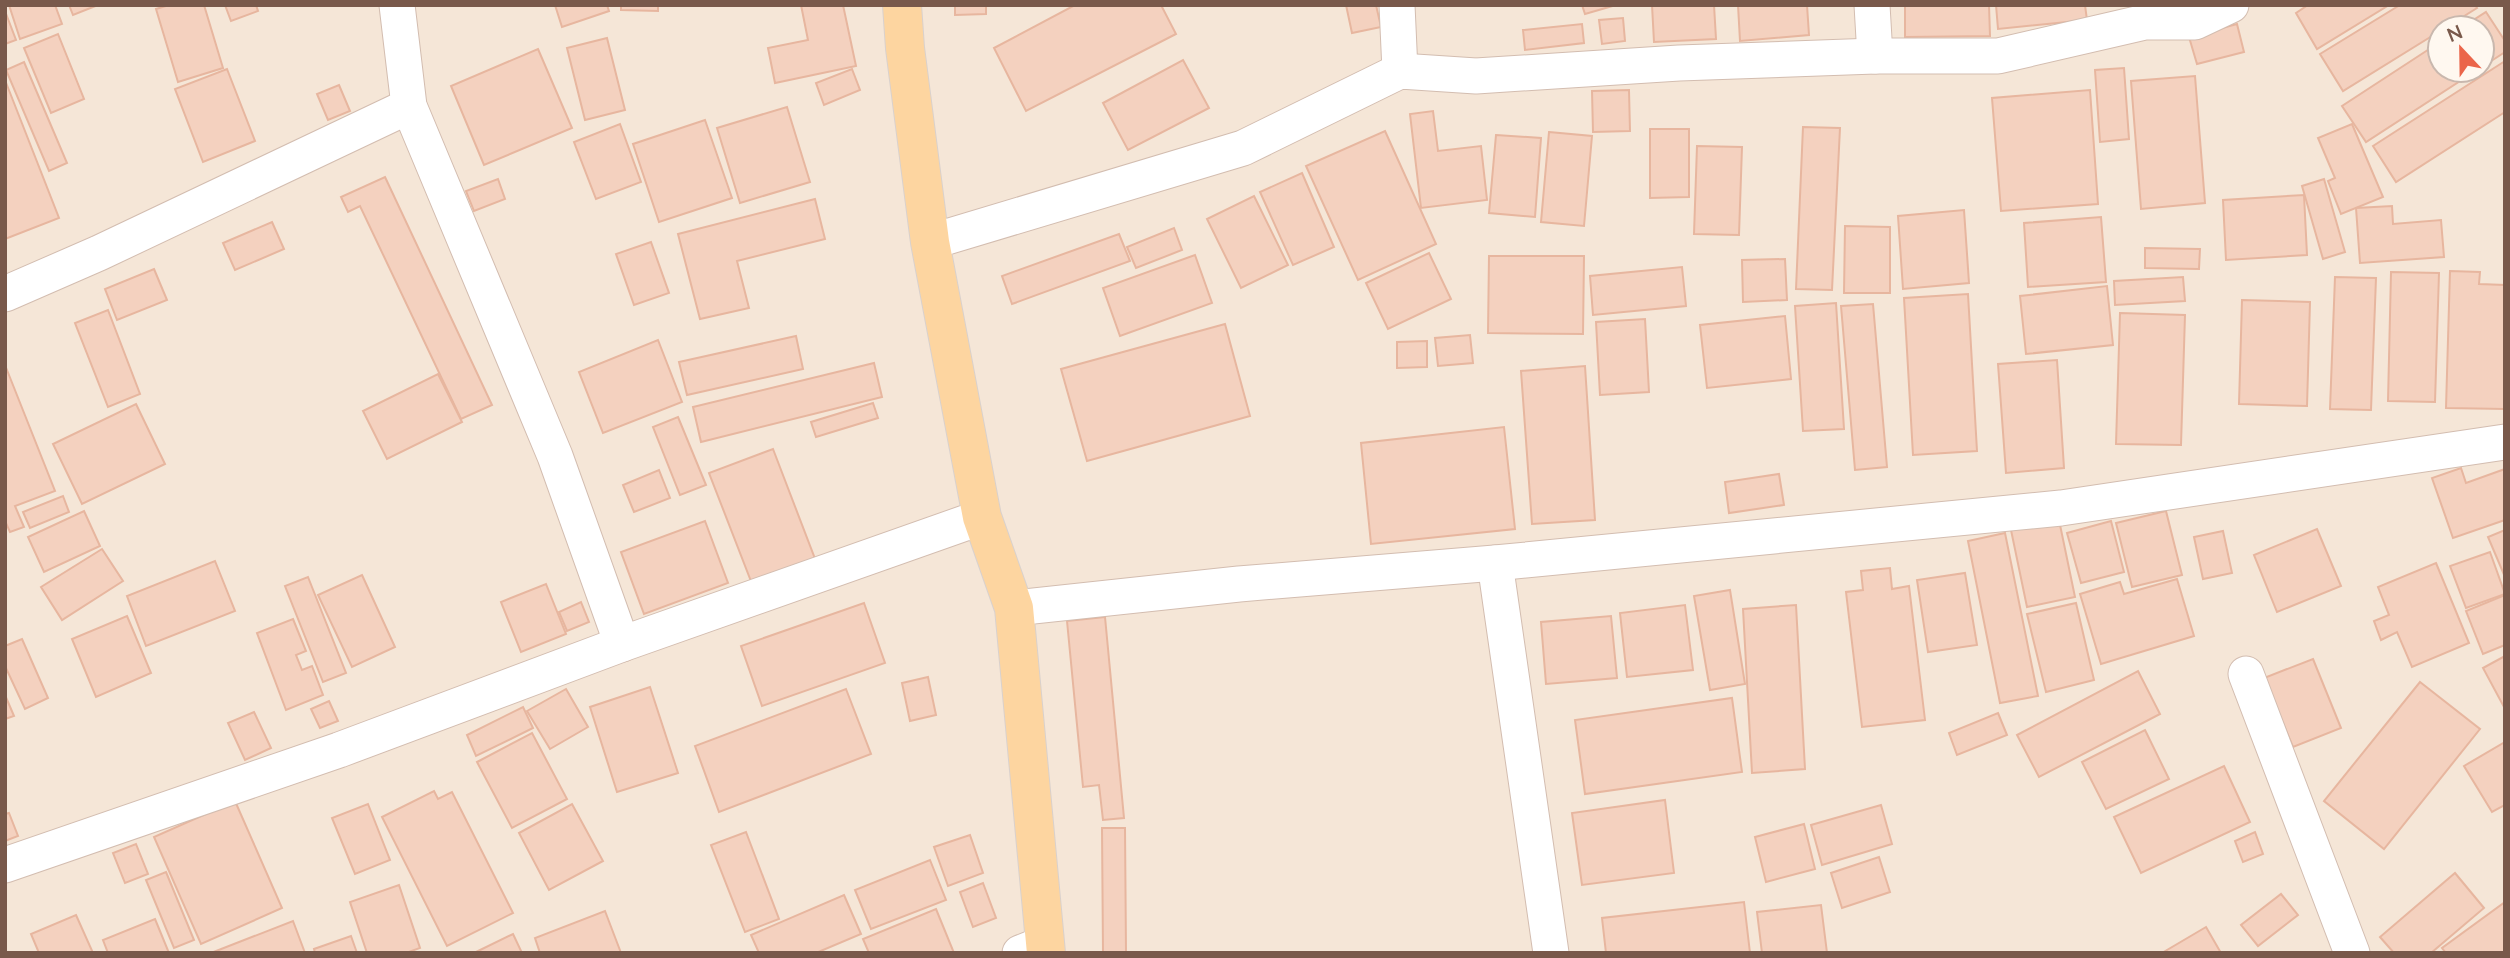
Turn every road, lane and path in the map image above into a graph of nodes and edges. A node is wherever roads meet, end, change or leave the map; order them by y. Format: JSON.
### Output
{"nodes":[{"id":1,"x":397,"y":5,"type":"edge"},
{"id":2,"x":902,"y":5,"type":"edge"},
{"id":3,"x":1397,"y":5,"type":"edge"},
{"id":4,"x":1872,"y":5,"type":"edge"},
{"id":5,"x":2231,"y":5,"type":"edge"},
{"id":6,"x":1875,"y":56,"type":"junction"},
{"id":7,"x":1400,"y":71,"type":"junction"},
{"id":8,"x":409,"y":106,"type":"junction"},
{"id":9,"x":930,"y":242,"type":"junction"},
{"id":10,"x":5,"y":294,"type":"edge"},
{"id":11,"x":2505,"y":442,"type":"edge"},
{"id":12,"x":982,"y":517,"type":"junction"},
{"id":13,"x":1495,"y":563,"type":"junction"},
{"id":14,"x":1014,"y":608,"type":"junction"},
{"id":15,"x":622,"y":644,"type":"junction"},
{"id":16,"x":2246,"y":674,"type":"dead end"},
{"id":17,"x":5,"y":865,"type":"edge"},
{"id":18,"x":1037,"y":949,"type":"edge"},
{"id":19,"x":1551,"y":953,"type":"edge"},
{"id":20,"x":2352,"y":953,"type":"edge"}],
"edges":[{"from":1,"to":8,"type":"street"},
{"from":2,"to":9,"type":"main road"},
{"from":3,"to":7,"type":"street"},
{"from":4,"to":6,"type":"street"},
{"from":5,"to":6,"type":"street"},
{"from":6,"to":7,"type":"street"},
{"from":7,"to":9,"type":"street"},
{"from":8,"to":10,"type":"street"},
{"from":8,"to":15,"type":"street"},
{"from":9,"to":12,"type":"main road"},
{"from":11,"to":13,"type":"street"},
{"from":12,"to":14,"type":"main road"},
{"from":12,"to":15,"type":"street"},
{"from":13,"to":14,"type":"street"},
{"from":13,"to":19,"type":"street"},
{"from":14,"to":18,"type":"main road"},
{"from":15,"to":17,"type":"street"},
{"from":16,"to":20,"type":"street"}]}
